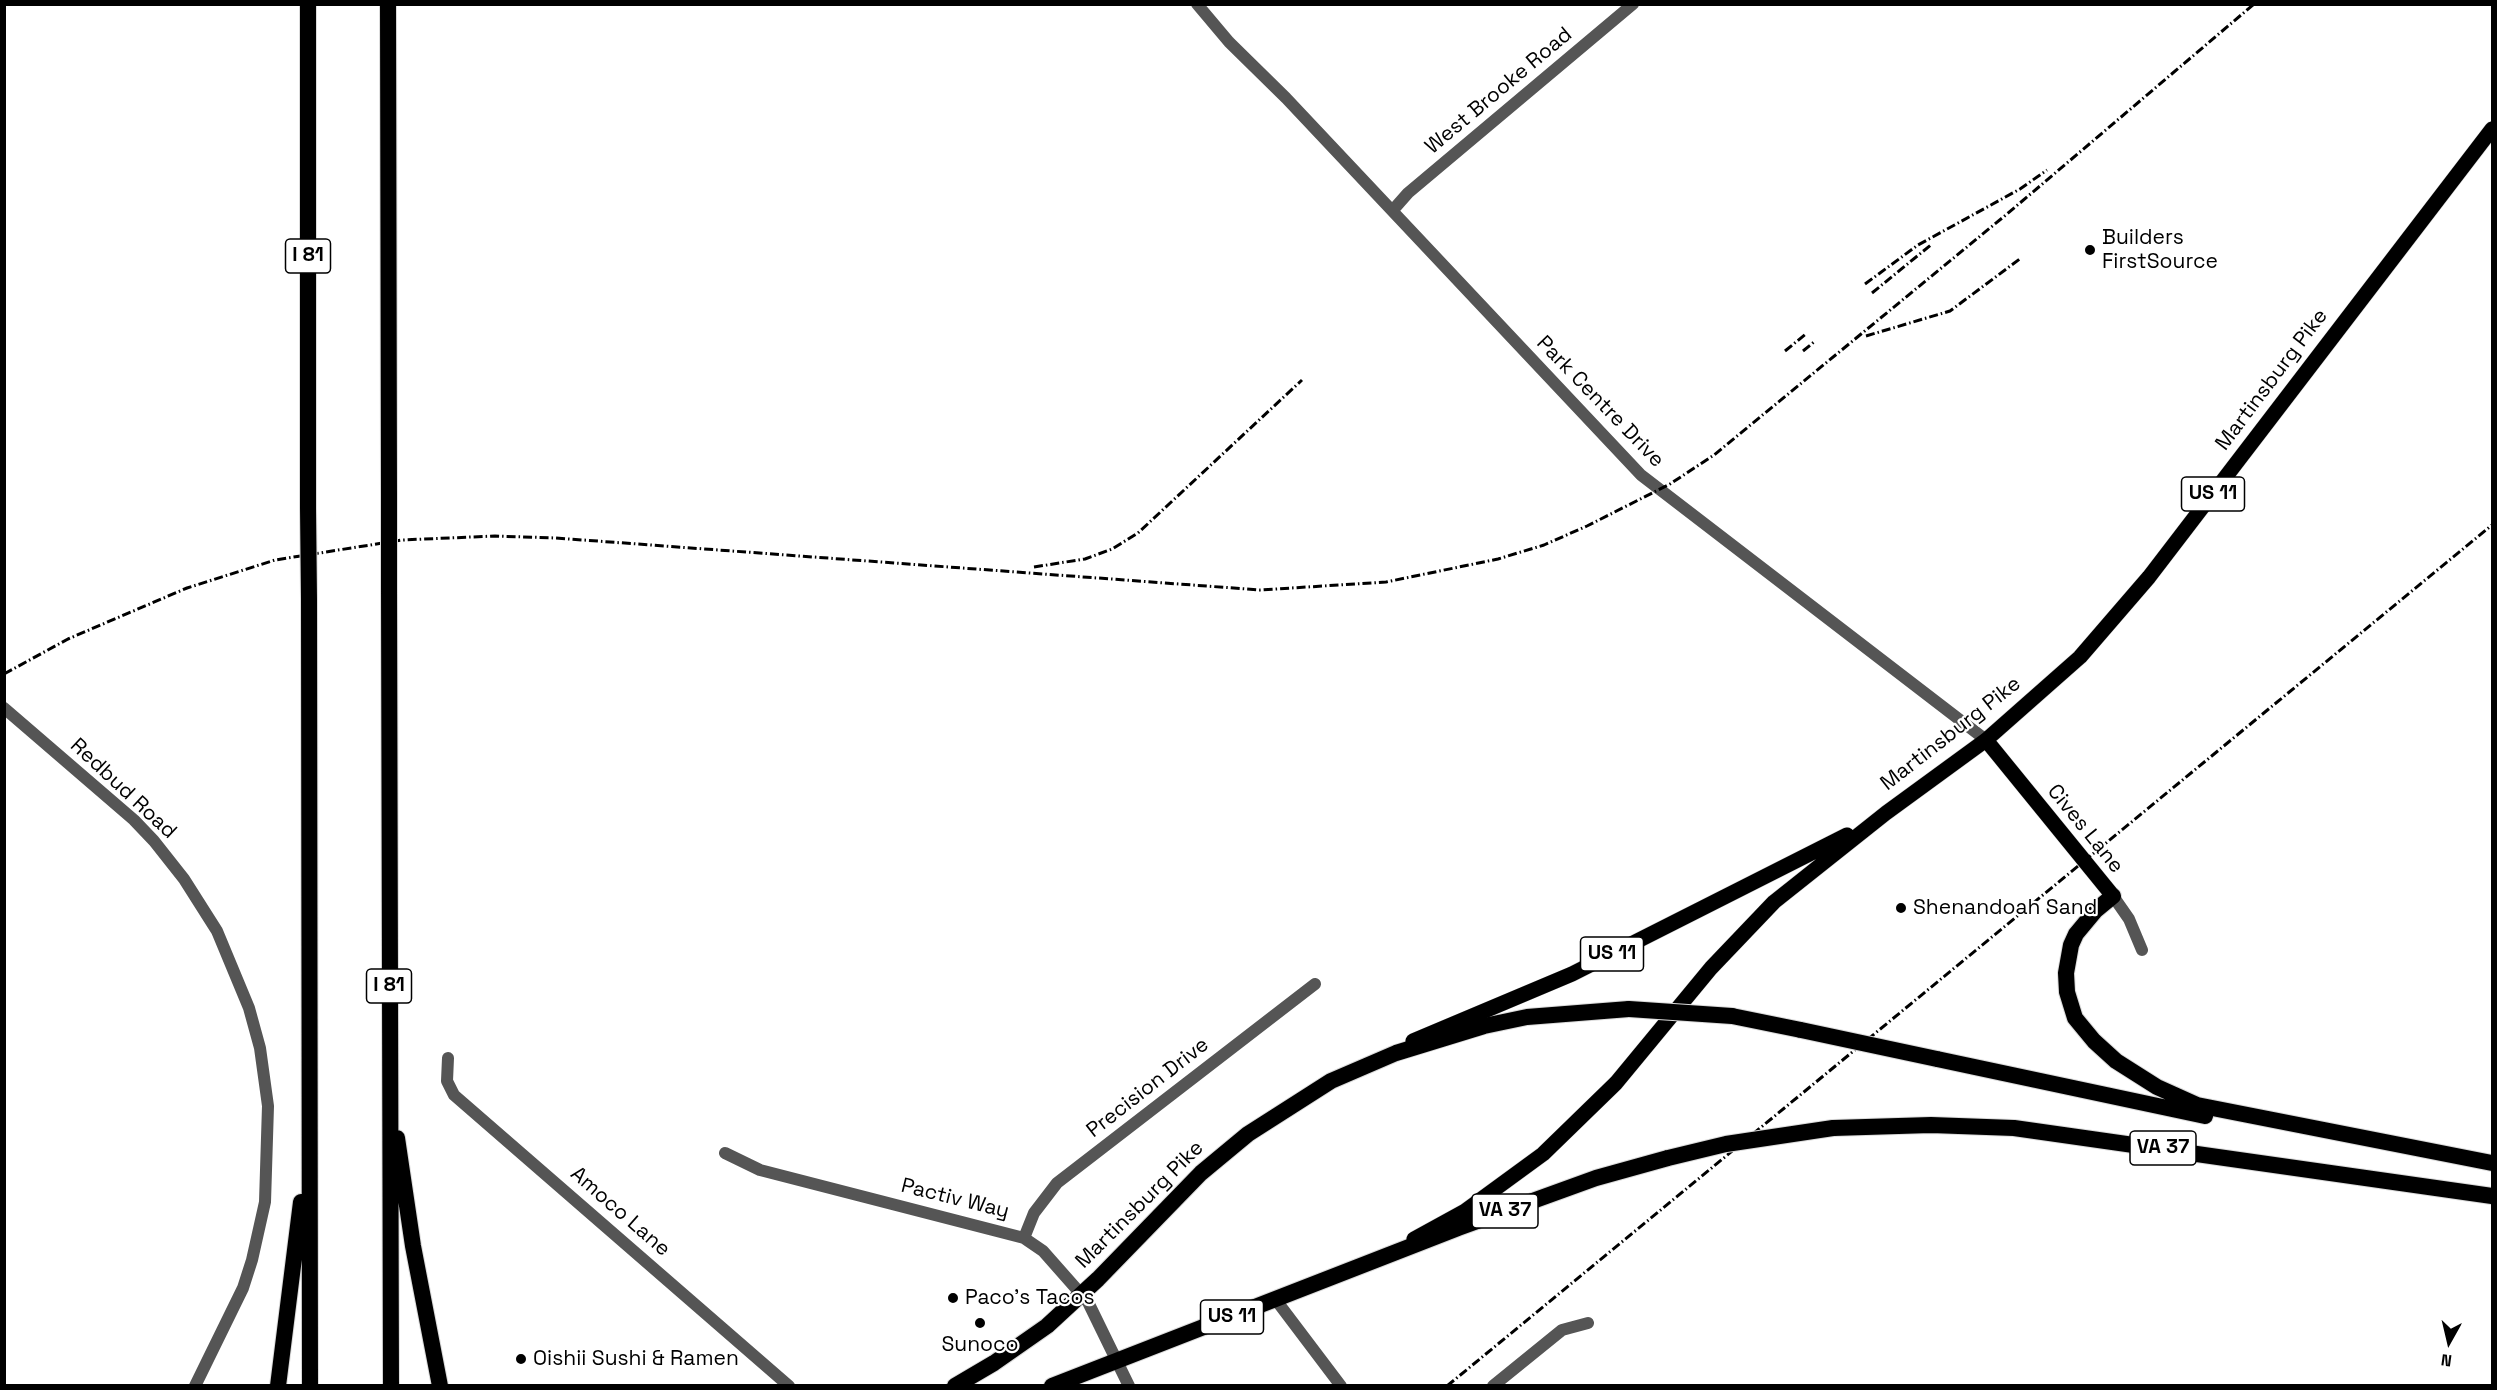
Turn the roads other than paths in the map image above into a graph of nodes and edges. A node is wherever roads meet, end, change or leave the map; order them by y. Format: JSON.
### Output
{"nodes":[{"id":1,"x":308,"y":4,"type":"edge"},
{"id":2,"x":388,"y":4,"type":"edge"},
{"id":3,"x":1197,"y":4,"type":"edge"},
{"id":4,"x":1633,"y":4,"type":"edge"},
{"id":5,"x":2493,"y":129,"type":"edge"},
{"id":6,"x":1393,"y":210,"type":"junction"},
{"id":7,"x":4,"y":708,"type":"edge"},
{"id":8,"x":1986,"y":740,"type":"junction"},
{"id":9,"x":1886,"y":813,"type":"junction"},
{"id":10,"x":2113,"y":896,"type":"junction"},
{"id":11,"x":2142,"y":950,"type":"dead end"},
{"id":12,"x":1315,"y":984,"type":"dead end"},
{"id":13,"x":448,"y":1058,"type":"dead end"},
{"id":14,"x":1331,"y":1081,"type":"junction"},
{"id":15,"x":389,"y":1098,"type":"junction"},
{"id":16,"x":309,"y":1103,"type":"junction"},
{"id":17,"x":725,"y":1153,"type":"dead end"},
{"id":18,"x":2493,"y":1165,"type":"edge"},
{"id":19,"x":2493,"y":1196,"type":"edge"},
{"id":20,"x":1024,"y":1238,"type":"junction"},
{"id":21,"x":1344,"y":1273,"type":"junction"},
{"id":22,"x":1083,"y":1294,"type":"junction"},
{"id":23,"x":1276,"y":1300,"type":"junction"},
{"id":24,"x":1588,"y":1323,"type":"dead end"},
{"id":25,"x":1119,"y":1361,"type":"junction"},
{"id":26,"x":195,"y":1386,"type":"edge"},
{"id":27,"x":278,"y":1386,"type":"edge"},
{"id":28,"x":310,"y":1386,"type":"edge"},
{"id":29,"x":391,"y":1386,"type":"edge"},
{"id":30,"x":440,"y":1386,"type":"edge"},
{"id":31,"x":789,"y":1386,"type":"edge"},
{"id":32,"x":955,"y":1386,"type":"edge"},
{"id":33,"x":1052,"y":1386,"type":"edge"},
{"id":34,"x":1129,"y":1386,"type":"edge"},
{"id":35,"x":1341,"y":1386,"type":"edge"},
{"id":36,"x":1493,"y":1386,"type":"edge"}],
"edges":[{"from":1,"to":16,"type":"highway","number":"I 81","bridge":true},
{"from":2,"to":15,"type":"highway","number":"I 81","bridge":true},
{"from":3,"to":6,"type":"street","name":"Park Centre Drive"},
{"from":4,"to":6,"type":"street","name":"West Brooke Road"},
{"from":5,"to":8,"type":"main road","name":"Martinsburg Pike","number":"US 11"},
{"from":6,"to":8,"type":"street","name":"Park Centre Drive"},
{"from":7,"to":26,"type":"street","name":"Redbud Road"},
{"from":8,"to":9,"type":"main road","name":"Martinsburg Pike","number":"US 11"},
{"from":8,"to":10,"type":"main road","name":"Cives Lane"},
{"from":9,"to":14,"type":"main road","number":"US 11"},
{"from":9,"to":21,"type":"main road","number":"US 11"},
{"from":10,"to":11,"type":"street","name":"Cives Lane"},
{"from":10,"to":18,"type":"highway"},
{"from":12,"to":20,"type":"street","name":"Precision Drive"},
{"from":13,"to":31,"type":"street","name":"Amoco Lane"},
{"from":14,"to":18,"type":"highway","number":"VA 37","bridge":true},
{"from":14,"to":22,"type":"highway","name":"Martinsburg Pike","number":"US 11"},
{"from":15,"to":29,"type":"highway","number":"I 81"},
{"from":15,"to":30,"type":"highway"},
{"from":16,"to":27,"type":"highway"},
{"from":16,"to":28,"type":"highway","number":"I 81"},
{"from":17,"to":20,"type":"street","name":"Pactiv Way"},
{"from":19,"to":21,"type":"highway","number":"VA 37","bridge":true},
{"from":20,"to":22,"type":"street","name":"Pactiv Way"},
{"from":21,"to":23,"type":"highway","number":"US 11"},
{"from":22,"to":25,"type":"street","name":"Pactiv Way"},
{"from":22,"to":32,"type":"highway","name":"Martinsburg Pike","number":"US 11"},
{"from":23,"to":25,"type":"highway","number":"US 11"},
{"from":23,"to":35,"type":"street"},
{"from":24,"to":36,"type":"street"},
{"from":25,"to":33,"type":"highway","number":"US 11"},
{"from":25,"to":34,"type":"street","name":"Pactiv Way"}]}
